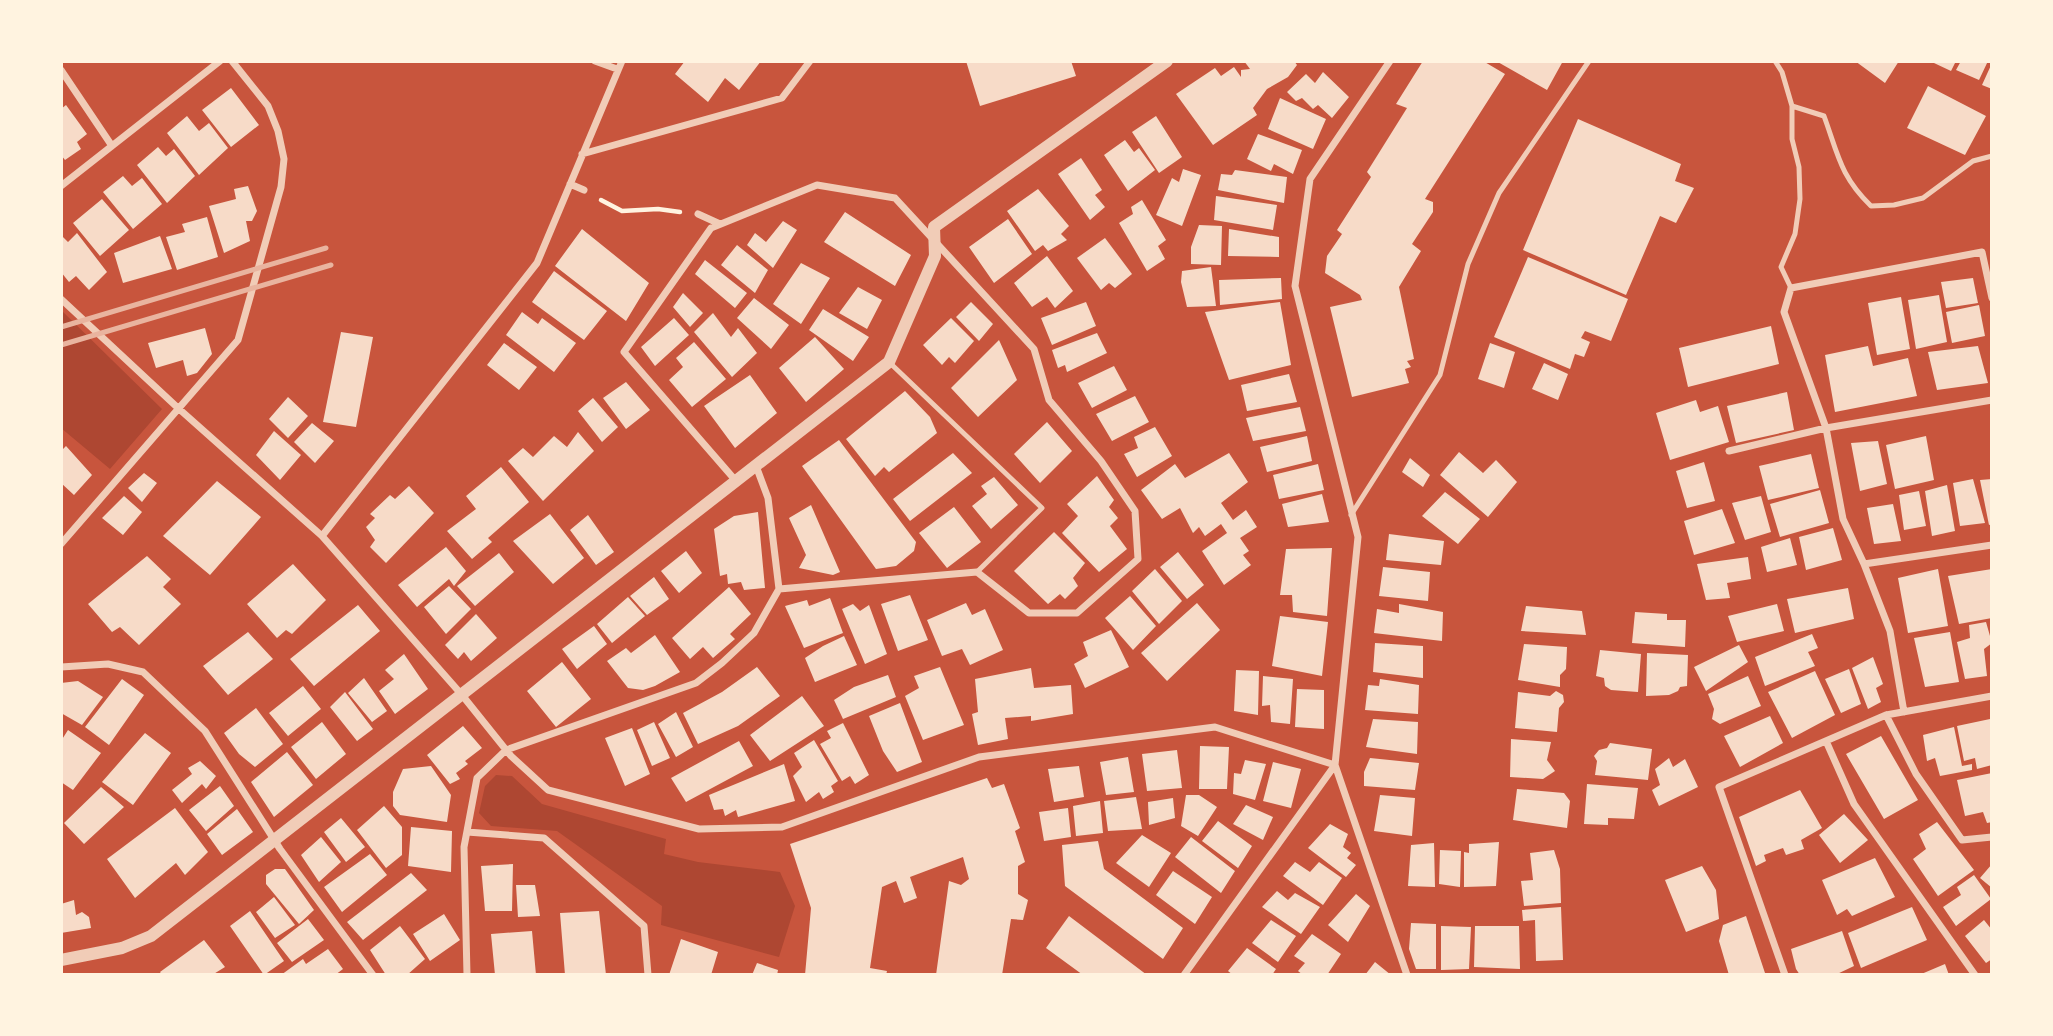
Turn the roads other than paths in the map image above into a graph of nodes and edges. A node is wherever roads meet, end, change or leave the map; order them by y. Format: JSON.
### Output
{"nodes":[{"id":1,"x":220,"y":61,"type":"edge"},
{"id":2,"x":232,"y":61,"type":"edge"},
{"id":3,"x":595,"y":61,"type":"edge"},
{"id":4,"x":622,"y":61,"type":"edge"},
{"id":5,"x":810,"y":61,"type":"edge"},
{"id":6,"x":1390,"y":61,"type":"edge"},
{"id":7,"x":1588,"y":61,"type":"edge"},
{"id":8,"x":1775,"y":61,"type":"edge"},
{"id":9,"x":1160,"y":63,"type":"edge"},
{"id":10,"x":61,"y":69,"type":"edge"},
{"id":11,"x":617,"y":69,"type":"junction"},
{"id":12,"x":1792,"y":106,"type":"junction"},
{"id":13,"x":112,"y":146,"type":"junction"},
{"id":14,"x":582,"y":154,"type":"junction"},
{"id":15,"x":1992,"y":156,"type":"edge"},
{"id":16,"x":570,"y":184,"type":"junction"},
{"id":17,"x":61,"y":186,"type":"edge"},
{"id":18,"x":584,"y":190,"type":"road end"},
{"id":19,"x":698,"y":214,"type":"road end"},
{"id":20,"x":720,"y":224,"type":"junction"},
{"id":21,"x":936,"y":240,"type":"junction"},
{"id":22,"x":1791,"y":288,"type":"junction"},
{"id":23,"x":1992,"y":298,"type":"edge"},
{"id":24,"x":61,"y":299,"type":"edge"},
{"id":25,"x":889,"y":362,"type":"junction"},
{"id":26,"x":1992,"y":400,"type":"edge"},
{"id":27,"x":178,"y":408,"type":"junction"},
{"id":28,"x":1826,"y":428,"type":"junction"},
{"id":29,"x":1729,"y":451,"type":"dead end"},
{"id":30,"x":755,"y":466,"type":"junction"},
{"id":31,"x":736,"y":481,"type":"junction"},
{"id":32,"x":1351,"y":515,"type":"junction"},
{"id":33,"x":322,"y":536,"type":"junction"},
{"id":34,"x":61,"y":544,"type":"edge"},
{"id":35,"x":1992,"y":545,"type":"edge"},
{"id":36,"x":1864,"y":564,"type":"junction"},
{"id":37,"x":977,"y":572,"type":"junction"},
{"id":38,"x":779,"y":589,"type":"junction"},
{"id":39,"x":61,"y":667,"type":"edge"},
{"id":40,"x":462,"y":695,"type":"junction"},
{"id":41,"x":1992,"y":696,"type":"edge"},
{"id":42,"x":1904,"y":712,"type":"junction"},
{"id":43,"x":1886,"y":715,"type":"junction"},
{"id":44,"x":1826,"y":741,"type":"junction"},
{"id":45,"x":506,"y":750,"type":"junction"},
{"id":46,"x":1335,"y":765,"type":"junction"},
{"id":47,"x":467,"y":832,"type":"junction"},
{"id":48,"x":1992,"y":837,"type":"edge"},
{"id":49,"x":275,"y":840,"type":"junction"},
{"id":50,"x":61,"y":960,"type":"edge"},
{"id":51,"x":373,"y":975,"type":"edge"},
{"id":52,"x":467,"y":975,"type":"edge"},
{"id":53,"x":648,"y":975,"type":"edge"},
{"id":54,"x":1184,"y":975,"type":"edge"},
{"id":55,"x":1407,"y":975,"type":"edge"},
{"id":56,"x":1785,"y":975,"type":"edge"},
{"id":57,"x":1975,"y":975,"type":"edge"}],
"edges":[{"from":1,"to":13,"type":"street"},
{"from":2,"to":27,"type":"street"},
{"from":3,"to":11,"type":"street"},
{"from":4,"to":11,"type":"street"},
{"from":5,"to":14,"type":"street"},
{"from":6,"to":32,"type":"street"},
{"from":7,"to":32,"type":"lane"},
{"from":8,"to":12,"type":"lane"},
{"from":9,"to":21,"type":"street"},
{"from":10,"to":13,"type":"street"},
{"from":11,"to":14,"type":"street"},
{"from":12,"to":15,"type":"lane"},
{"from":12,"to":22,"type":"lane"},
{"from":13,"to":17,"type":"street"},
{"from":14,"to":16,"type":"street"},
{"from":16,"to":18,"type":"street"},
{"from":16,"to":33,"type":"street"},
{"from":19,"to":20,"type":"street"},
{"from":20,"to":21,"type":"street"},
{"from":20,"to":31,"type":"street"},
{"from":21,"to":25,"type":"street"},
{"from":21,"to":37,"type":"street"},
{"from":22,"to":23,"type":"street"},
{"from":22,"to":28,"type":"street"},
{"from":24,"to":27,"type":"street"},
{"from":25,"to":30,"type":"street"},
{"from":25,"to":37,"type":"lane"},
{"from":26,"to":28,"type":"street"},
{"from":27,"to":33,"type":"street"},
{"from":27,"to":34,"type":"street"},
{"from":28,"to":29,"type":"street"},
{"from":28,"to":36,"type":"street"},
{"from":30,"to":31,"type":"street"},
{"from":30,"to":38,"type":"street"},
{"from":31,"to":40,"type":"street"},
{"from":32,"to":46,"type":"street"},
{"from":33,"to":40,"type":"street"},
{"from":35,"to":36,"type":"street"},
{"from":36,"to":42,"type":"street"},
{"from":37,"to":38,"type":"street"},
{"from":38,"to":45,"type":"street"},
{"from":39,"to":49,"type":"street"},
{"from":40,"to":45,"type":"street"},
{"from":40,"to":49,"type":"street"},
{"from":41,"to":42,"type":"street"},
{"from":42,"to":43,"type":"street"},
{"from":43,"to":44,"type":"street"},
{"from":43,"to":48,"type":"street"},
{"from":44,"to":56,"type":"street"},
{"from":44,"to":57,"type":"street"},
{"from":45,"to":46,"type":"street"},
{"from":45,"to":47,"type":"street"},
{"from":46,"to":54,"type":"street"},
{"from":46,"to":55,"type":"street"},
{"from":47,"to":52,"type":"street"},
{"from":47,"to":53,"type":"street"},
{"from":49,"to":50,"type":"street"},
{"from":49,"to":51,"type":"street"}]}
